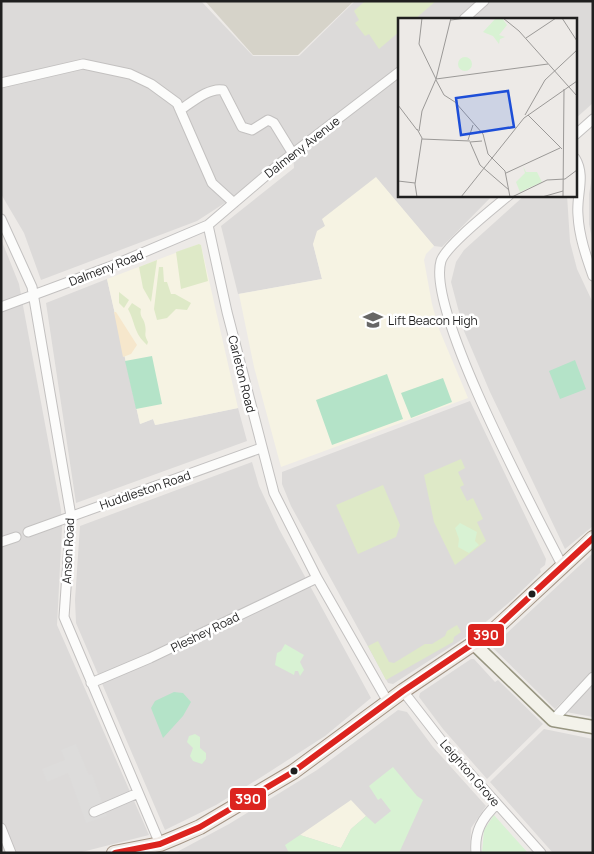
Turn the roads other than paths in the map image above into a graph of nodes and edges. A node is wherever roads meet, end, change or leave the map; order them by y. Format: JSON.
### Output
{"nodes":[{"id":1,"x":484,"y":1,"type":"edge"},
{"id":2,"x":465,"y":18,"type":"edge"},
{"id":3,"x":398,"y":73,"type":"edge"},
{"id":4,"x":1,"y":83,"type":"edge"},
{"id":5,"x":180,"y":110,"type":"junction"},
{"id":6,"x":593,"y":119,"type":"edge"},
{"id":7,"x":576,"y":135,"type":"edge"},
{"id":8,"x":293,"y":154,"type":"junction"},
{"id":9,"x":576,"y":160,"type":"edge"},
{"id":10,"x":508,"y":196,"type":"edge"},
{"id":11,"x":234,"y":203,"type":"junction"},
{"id":12,"x":1,"y":219,"type":"edge"},
{"id":13,"x":208,"y":226,"type":"junction"},
{"id":14,"x":593,"y":276,"type":"edge"},
{"id":15,"x":34,"y":295,"type":"junction"},
{"id":16,"x":1,"y":307,"type":"edge"},
{"id":17,"x":261,"y":448,"type":"junction"},
{"id":18,"x":71,"y":516,"type":"junction"},
{"id":19,"x":28,"y":532,"type":"dead end"},
{"id":20,"x":16,"y":537,"type":"dead end"},
{"id":21,"x":593,"y":538,"type":"edge"},
{"id":22,"x":1,"y":542,"type":"edge"},
{"id":23,"x":563,"y":567,"type":"junction"},
{"id":24,"x":317,"y":578,"type":"junction"},
{"id":25,"x":474,"y":644,"type":"junction"},
{"id":26,"x":593,"y":677,"type":"edge"},
{"id":27,"x":91,"y":683,"type":"junction"},
{"id":28,"x":403,"y":691,"type":"junction"},
{"id":29,"x":388,"y":702,"type":"junction"},
{"id":30,"x":553,"y":720,"type":"junction"},
{"id":31,"x":593,"y":727,"type":"edge"},
{"id":32,"x":138,"y":792,"type":"junction"},
{"id":33,"x":497,"y":804,"type":"junction"},
{"id":34,"x":94,"y":812,"type":"dead end"},
{"id":35,"x":1,"y":828,"type":"edge"},
{"id":36,"x":153,"y":848,"type":"edge"},
{"id":37,"x":11,"y":853,"type":"edge"},
{"id":38,"x":114,"y":853,"type":"edge"},
{"id":39,"x":476,"y":853,"type":"edge"},
{"id":40,"x":541,"y":853,"type":"edge"}],
"edges":[{"from":1,"to":2,"type":"street"},
{"from":3,"to":8,"type":"street","name":"Dalmeny Avenue"},
{"from":4,"to":5,"type":"street"},
{"from":5,"to":8,"type":"street"},
{"from":5,"to":11,"type":"street"},
{"from":6,"to":7,"type":"street"},
{"from":8,"to":11,"type":"street","name":"Dalmeny Avenue"},
{"from":9,"to":14,"type":"street"},
{"from":10,"to":23,"type":"street"},
{"from":11,"to":13,"type":"street","name":"Dalmeny Avenue"},
{"from":12,"to":15,"type":"street","name":"Anson Road"},
{"from":13,"to":15,"type":"street","name":"Dalmeny Road"},
{"from":13,"to":17,"type":"street","name":"Carleton Road"},
{"from":15,"to":16,"type":"street","name":"Dalmeny Road"},
{"from":15,"to":18,"type":"street","name":"Anson Road"},
{"from":17,"to":18,"type":"street","name":"Huddleston Road"},
{"from":17,"to":24,"type":"street","name":"Carleton Road"},
{"from":18,"to":19,"type":"street","name":"Huddleston Road"},
{"from":18,"to":27,"type":"street","name":"Anson Road"},
{"from":20,"to":22,"type":"street"},
{"from":21,"to":23,"type":"main road"},
{"from":23,"to":25,"type":"main road"},
{"from":24,"to":27,"type":"street","name":"Pleshey Road"},
{"from":24,"to":29,"type":"street","name":"Carleton Road"},
{"from":25,"to":28,"type":"main road"},
{"from":25,"to":30,"type":"street"},
{"from":26,"to":30,"type":"street"},
{"from":27,"to":32,"type":"street","name":"Anson Road"},
{"from":28,"to":29,"type":"main road"},
{"from":28,"to":33,"type":"street","name":"Leighton Grove"},
{"from":29,"to":36,"type":"main road"},
{"from":30,"to":31,"type":"street"},
{"from":32,"to":34,"type":"street"},
{"from":32,"to":36,"type":"street","name":"Anson Road"},
{"from":33,"to":39,"type":"street"},
{"from":33,"to":40,"type":"street","name":"Leighton Grove"},
{"from":35,"to":37,"type":"street"},
{"from":36,"to":38,"type":"main road"}]}
